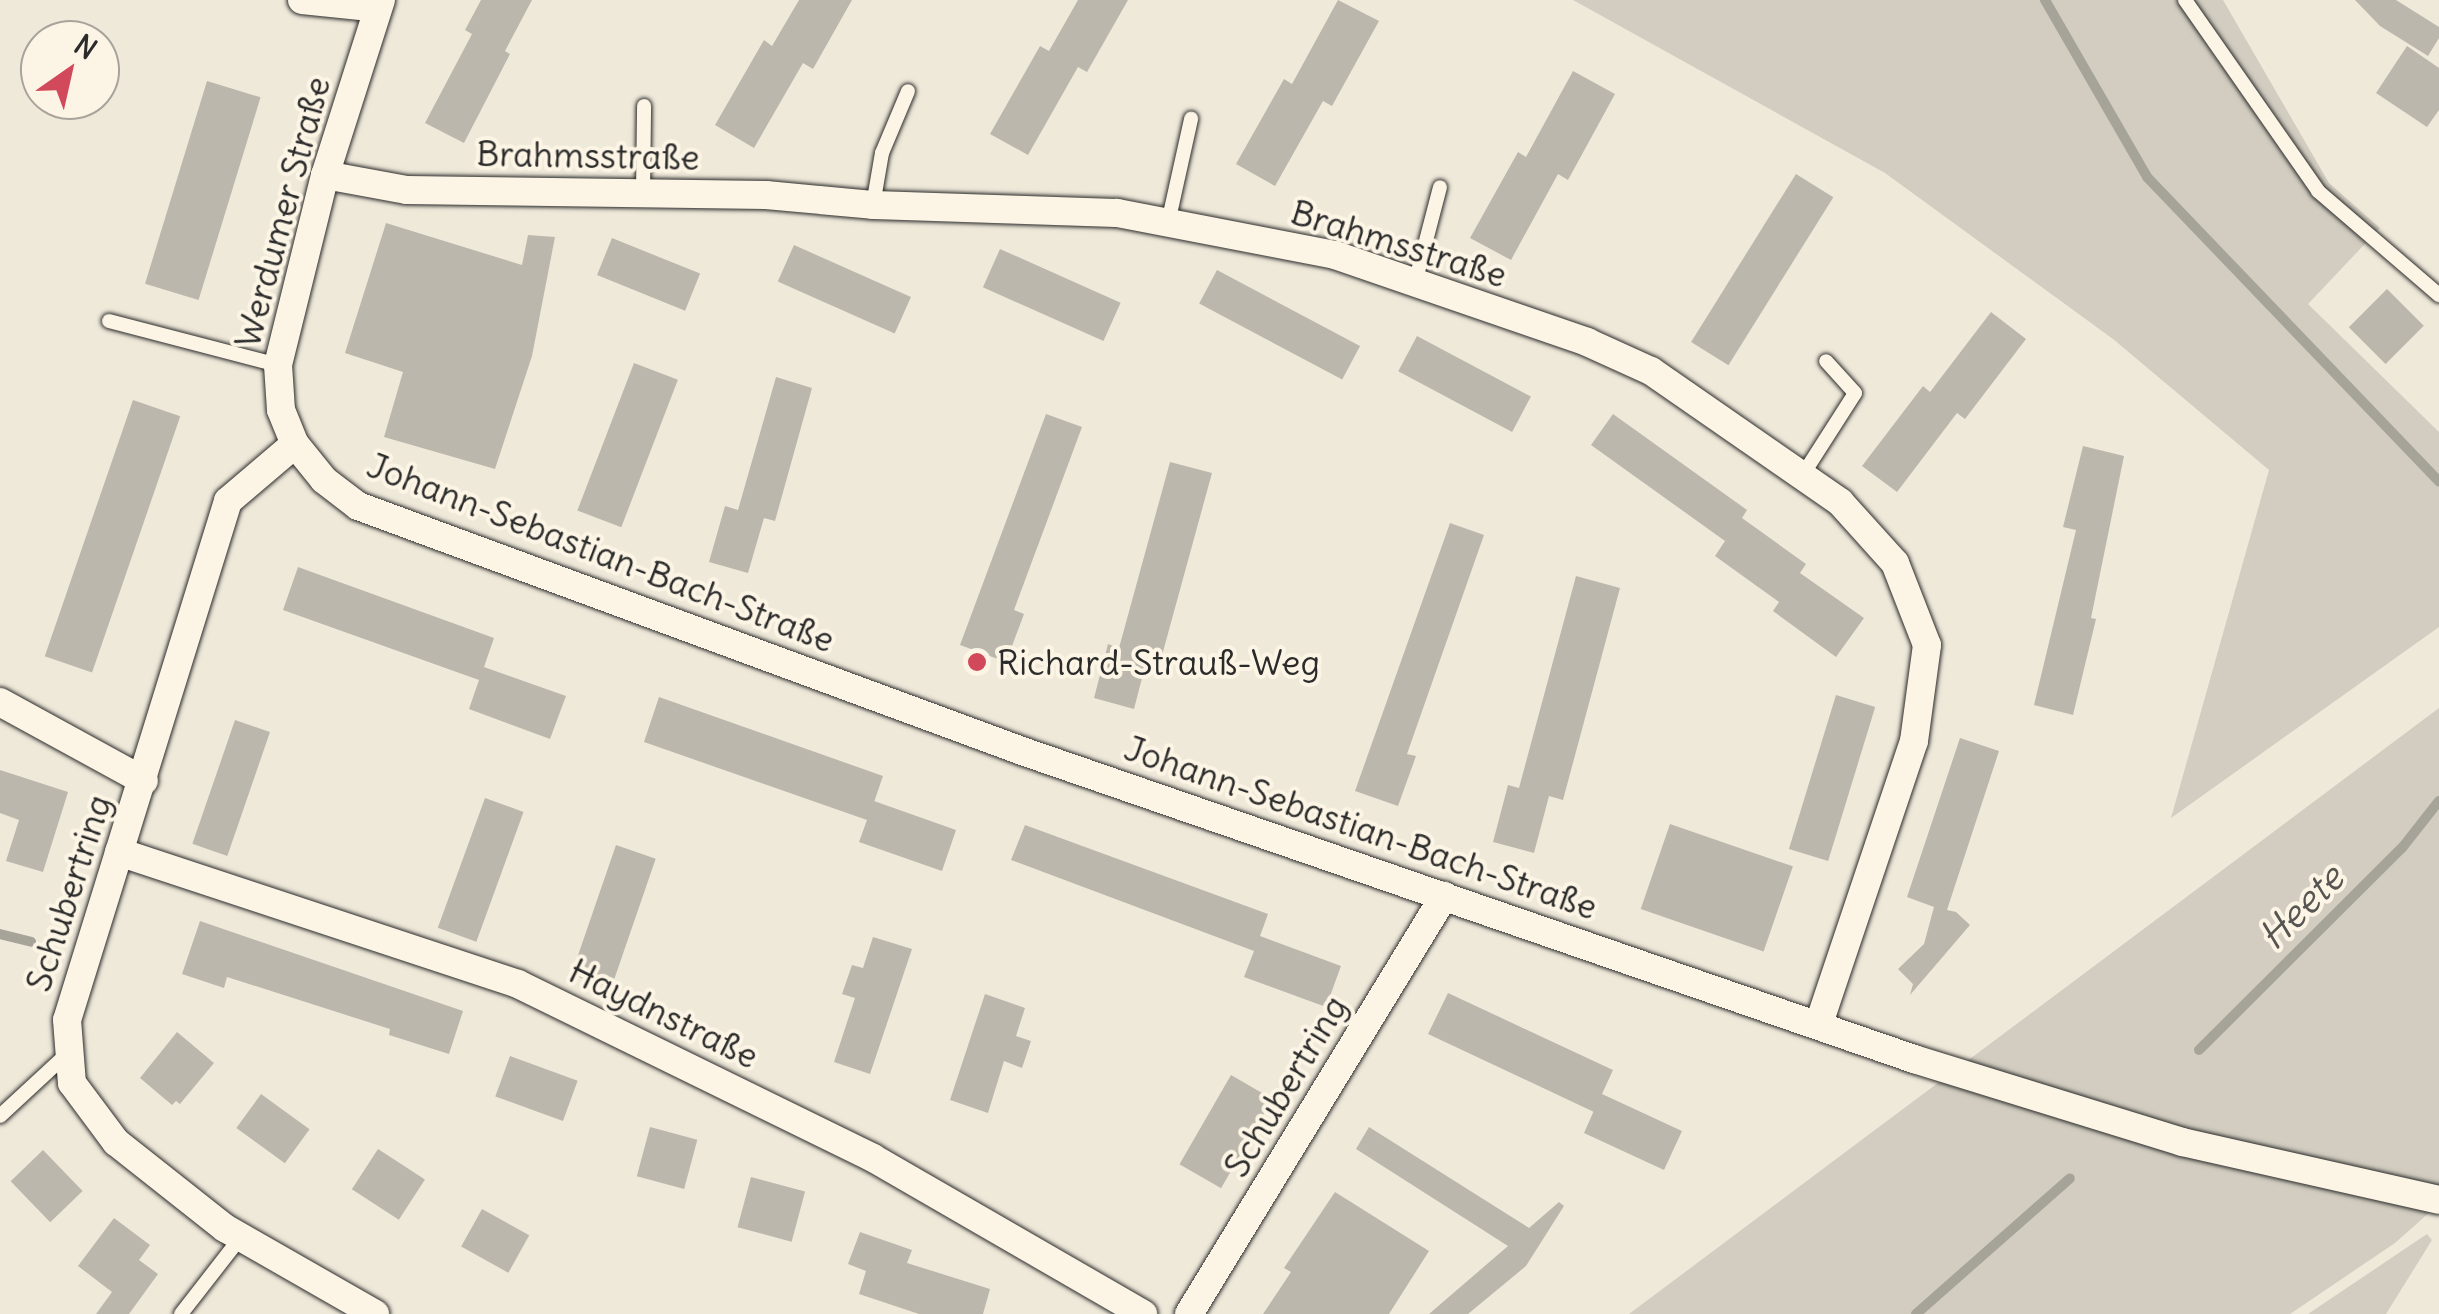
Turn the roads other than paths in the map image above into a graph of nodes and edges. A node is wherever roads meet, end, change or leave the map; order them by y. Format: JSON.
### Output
{"nodes":[{"id":1,"x":302,"y":0,"type":"edge"},
{"id":2,"x":2186,"y":0,"type":"edge"},
{"id":3,"x":379,"y":4,"type":"edge"},
{"id":4,"x":908,"y":91,"type":"dead end"},
{"id":5,"x":644,"y":106,"type":"dead end"},
{"id":6,"x":1191,"y":119,"type":"dead end"},
{"id":7,"x":325,"y":175,"type":"junction"},
{"id":8,"x":1440,"y":187,"type":"dead end"},
{"id":9,"x":644,"y":194,"type":"junction"},
{"id":10,"x":873,"y":204,"type":"junction"},
{"id":11,"x":1168,"y":222,"type":"junction"},
{"id":12,"x":1415,"y":283,"type":"junction"},
{"id":13,"x":2439,"y":295,"type":"edge"},
{"id":14,"x":110,"y":320,"type":"dead end"},
{"id":15,"x":1826,"y":361,"type":"dead end"},
{"id":16,"x":278,"y":365,"type":"junction"},
{"id":17,"x":294,"y":444,"type":"junction"},
{"id":18,"x":1802,"y":476,"type":"junction"},
{"id":19,"x":0,"y":702,"type":"edge"},
{"id":20,"x":144,"y":781,"type":"junction"},
{"id":21,"x":119,"y":852,"type":"junction"},
{"id":22,"x":1444,"y":896,"type":"junction"},
{"id":23,"x":1819,"y":1023,"type":"junction"},
{"id":24,"x":69,"y":1052,"type":"junction"},
{"id":25,"x":0,"y":1116,"type":"edge"},
{"id":26,"x":2439,"y":1200,"type":"edge"},
{"id":27,"x":241,"y":1237,"type":"junction"},
{"id":28,"x":181,"y":1314,"type":"edge"},
{"id":29,"x":374,"y":1314,"type":"edge"},
{"id":30,"x":1144,"y":1314,"type":"edge"},
{"id":31,"x":1189,"y":1314,"type":"edge"}],
"edges":[{"from":1,"to":3,"type":"street"},
{"from":2,"to":13,"type":"lane"},
{"from":3,"to":7,"type":"street","name":"Werdumer Straße"},
{"from":4,"to":10,"type":"lane"},
{"from":5,"to":9,"type":"lane"},
{"from":6,"to":11,"type":"lane"},
{"from":7,"to":9,"type":"street","name":"Brahmsstraße"},
{"from":7,"to":16,"type":"street","name":"Werdumer Straße"},
{"from":8,"to":12,"type":"lane"},
{"from":9,"to":10,"type":"street","name":"Brahmsstraße"},
{"from":10,"to":11,"type":"street","name":"Brahmsstraße"},
{"from":11,"to":12,"type":"street","name":"Brahmsstraße"},
{"from":12,"to":18,"type":"street","name":"Brahmsstraße"},
{"from":14,"to":16,"type":"lane"},
{"from":15,"to":18,"type":"lane"},
{"from":16,"to":17,"type":"street","name":"Werdumer Straße"},
{"from":17,"to":20,"type":"street","name":"Schubertring"},
{"from":17,"to":22,"type":"street","name":"Johann-Sebastian-Bach-Straße"},
{"from":18,"to":23,"type":"street","name":"Brahmsstraße"},
{"from":19,"to":20,"type":"street"},
{"from":20,"to":21,"type":"street","name":"Schubertring"},
{"from":21,"to":24,"type":"street","name":"Schubertring"},
{"from":21,"to":30,"type":"street","name":"Haydnstraße"},
{"from":22,"to":23,"type":"street","name":"Johann-Sebastian-Bach-Straße"},
{"from":22,"to":31,"type":"street","name":"Schubertring"},
{"from":23,"to":26,"type":"street","name":"Johann-Sebastian-Bach-Straße"},
{"from":24,"to":25,"type":"lane"},
{"from":24,"to":27,"type":"street","name":"Schubertring"},
{"from":27,"to":28,"type":"lane"},
{"from":27,"to":29,"type":"street","name":"Schubertring"}]}
